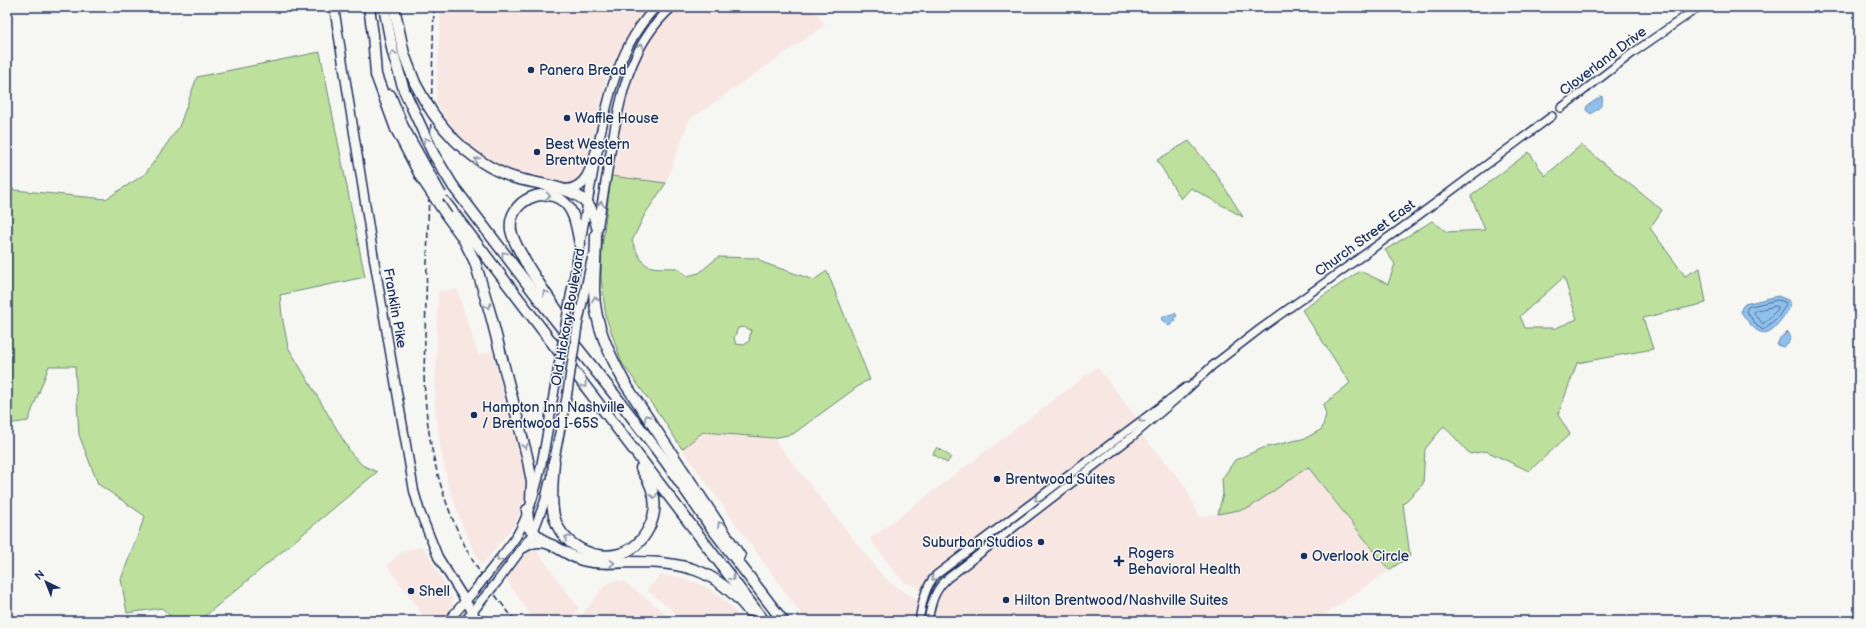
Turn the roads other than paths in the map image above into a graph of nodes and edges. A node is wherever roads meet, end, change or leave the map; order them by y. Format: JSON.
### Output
{"nodes":[{"id":1,"x":334,"y":7,"type":"edge"},
{"id":2,"x":369,"y":7,"type":"edge"},
{"id":3,"x":384,"y":7,"type":"edge"},
{"id":4,"x":394,"y":7,"type":"edge"},
{"id":5,"x":656,"y":7,"type":"edge"},
{"id":6,"x":672,"y":7,"type":"edge"},
{"id":7,"x":1699,"y":7,"type":"edge"},
{"id":8,"x":1561,"y":108,"type":"dead end"},
{"id":9,"x":1552,"y":116,"type":"dead end"},
{"id":10,"x":400,"y":128,"type":"junction"},
{"id":11,"x":599,"y":144,"type":"junction"},
{"id":12,"x":566,"y":190,"type":"junction"},
{"id":13,"x":587,"y":208,"type":"junction"},
{"id":14,"x":597,"y":231,"type":"junction"},
{"id":15,"x":580,"y":244,"type":"junction"},
{"id":16,"x":1195,"y":381,"type":"junction"},
{"id":17,"x":614,"y":394,"type":"junction"},
{"id":18,"x":623,"y":437,"type":"junction"},
{"id":19,"x":554,"y":461,"type":"junction"},
{"id":20,"x":532,"y":499,"type":"junction"},
{"id":21,"x":528,"y":510,"type":"junction"},
{"id":22,"x":533,"y":532,"type":"junction"},
{"id":23,"x":545,"y":542,"type":"junction"},
{"id":24,"x":524,"y":547,"type":"junction"},
{"id":25,"x":754,"y":582,"type":"junction"},
{"id":26,"x":466,"y":601,"type":"junction"},
{"id":27,"x":473,"y":612,"type":"junction"},
{"id":28,"x":448,"y":621,"type":"edge"},
{"id":29,"x":465,"y":621,"type":"edge"},
{"id":30,"x":478,"y":621,"type":"edge"},
{"id":31,"x":757,"y":621,"type":"edge"},
{"id":32,"x":764,"y":621,"type":"edge"},
{"id":33,"x":783,"y":621,"type":"edge"},
{"id":34,"x":919,"y":621,"type":"edge"},
{"id":35,"x":928,"y":621,"type":"edge"}],
"edges":[{"from":1,"to":26,"type":"main road","name":"Franklin Pike"},
{"from":2,"to":10,"type":"highway"},
{"from":17,"to":3,"type":"highway","one_way":true,"bridge":true},
{"from":12,"to":4,"type":"highway","one_way":true,"bridge":true},
{"from":5,"to":11,"type":"main road","name":"Old Hickory Boulevard"},
{"from":14,"to":6,"type":"main road","name":"Old Hickory Boulevard","one_way":true},
{"from":7,"to":8,"type":"main road","name":"Cloverland Drive"},
{"from":9,"to":16,"type":"main road","name":"Church Street East"},
{"from":10,"to":18,"type":"highway","one_way":true,"bridge":true},
{"from":10,"to":20,"type":"highway","one_way":true,"bridge":true},
{"from":11,"to":12,"type":"highway"},
{"from":11,"to":13,"type":"main road","name":"Old Hickory Boulevard"},
{"from":12,"to":13,"type":"highway"},
{"from":13,"to":14,"type":"highway"},
{"from":13,"to":15,"type":"main road","name":"Old Hickory Boulevard"},
{"from":14,"to":19,"type":"main road","name":"Old Hickory Boulevard","bridge":true},
{"from":25,"to":14,"type":"highway","one_way":true},
{"from":17,"to":15,"type":"highway","one_way":true},
{"from":15,"to":20,"type":"main road","name":"Old Hickory Boulevard","bridge":true},
{"from":16,"to":34,"type":"main road","name":"Church Street East","one_way":true},
{"from":16,"to":35,"type":"main road","name":"Church Street East"},
{"from":17,"to":25,"type":"highway"},
{"from":18,"to":19,"type":"highway","one_way":true},
{"from":18,"to":32,"type":"highway","one_way":true},
{"from":19,"to":22,"type":"main road","name":"Old Hickory Boulevard"},
{"from":20,"to":21,"type":"main road","name":"Old Hickory Boulevard"},
{"from":21,"to":22,"type":"highway"},
{"from":21,"to":26,"type":"main road","name":"Old Hickory Boulevard","one_way":true,"bridge":true},
{"from":22,"to":23,"type":"highway"},
{"from":22,"to":24,"type":"main road","name":"Old Hickory Boulevard"},
{"from":23,"to":24,"type":"highway"},
{"from":23,"to":31,"type":"highway","one_way":true},
{"from":24,"to":27,"type":"main road","name":"Old Hickory Boulevard","bridge":true},
{"from":25,"to":33,"type":"highway"},
{"from":26,"to":27,"type":"main road","name":"Franklin Pike"},
{"from":26,"to":28,"type":"main road","name":"Old Hickory Boulevard"},
{"from":27,"to":29,"type":"main road","name":"Old Hickory Boulevard"},
{"from":27,"to":30,"type":"main road","name":"Franklin Pike"}]}
